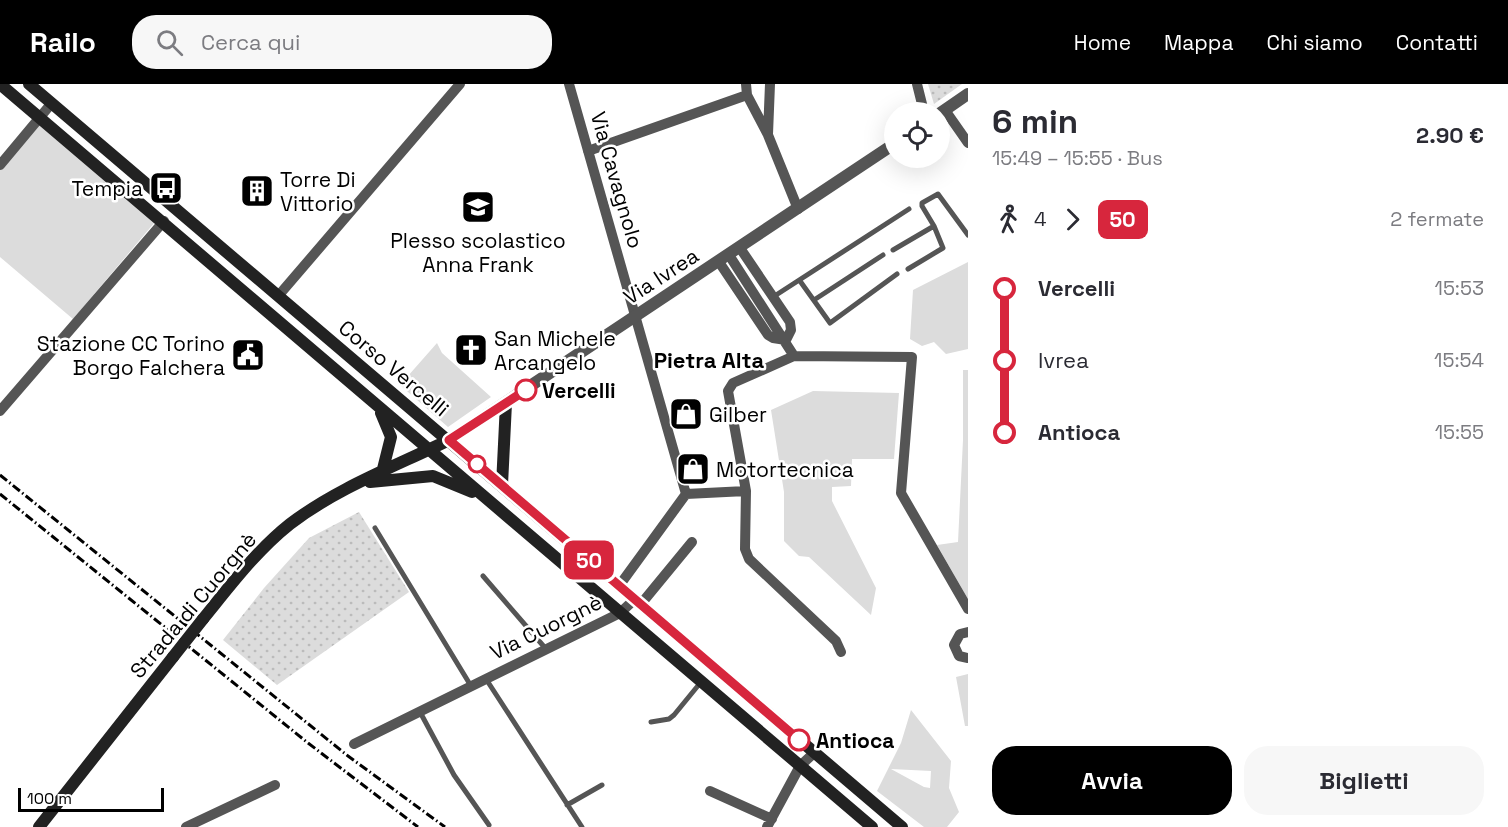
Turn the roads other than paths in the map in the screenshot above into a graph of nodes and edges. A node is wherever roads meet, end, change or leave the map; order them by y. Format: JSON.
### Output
{"nodes":[{"id":1,"x":0,"y":84,"type":"edge"},
{"id":2,"x":29,"y":84,"type":"edge"},
{"id":3,"x":460,"y":84,"type":"edge"},
{"id":4,"x":569,"y":84,"type":"edge"},
{"id":5,"x":770,"y":84,"type":"edge"},
{"id":6,"x":917,"y":84,"type":"edge"},
{"id":7,"x":747,"y":89,"type":"edge"},
{"id":8,"x":968,"y":94,"type":"edge"},
{"id":9,"x":922,"y":102,"type":"edge"},
{"id":10,"x":51,"y":104,"type":"junction"},
{"id":11,"x":950,"y":106,"type":"edge"},
{"id":12,"x":39,"y":118,"type":"junction"},
{"id":13,"x":950,"y":122,"type":"edge"},
{"id":14,"x":768,"y":135,"type":"junction"},
{"id":15,"x":968,"y":143,"type":"edge"},
{"id":16,"x":588,"y":151,"type":"junction"},
{"id":17,"x":884,"y":151,"type":"edge"},
{"id":18,"x":0,"y":165,"type":"edge"},
{"id":19,"x":798,"y":209,"type":"junction"},
{"id":20,"x":909,"y":209,"type":"dead end"},
{"id":21,"x":164,"y":221,"type":"junction"},
{"id":22,"x":934,"y":226,"type":"junction"},
{"id":23,"x":968,"y":235,"type":"edge"},
{"id":24,"x":893,"y":250,"type":"dead end"},
{"id":25,"x":729,"y":255,"type":"junction"},
{"id":26,"x":883,"y":255,"type":"dead end"},
{"id":27,"x":908,"y":269,"type":"dead end"},
{"id":28,"x":897,"y":274,"type":"dead end"},
{"id":29,"x":800,"y":281,"type":"junction"},
{"id":30,"x":279,"y":295,"type":"junction"},
{"id":31,"x":773,"y":297,"type":"junction"},
{"id":32,"x":814,"y":300,"type":"junction"},
{"id":33,"x":635,"y":316,"type":"junction"},
{"id":34,"x":786,"y":340,"type":"junction"},
{"id":35,"x":794,"y":356,"type":"junction"},
{"id":36,"x":374,"y":402,"type":"junction"},
{"id":37,"x":506,"y":403,"type":"junction"},
{"id":38,"x":0,"y":411,"type":"edge"},
{"id":39,"x":449,"y":440,"type":"junction"},
{"id":40,"x":429,"y":450,"type":"junction"},
{"id":41,"x":382,"y":473,"type":"junction"},
{"id":42,"x":363,"y":482,"type":"junction"},
{"id":43,"x":502,"y":485,"type":"junction"},
{"id":44,"x":746,"y":491,"type":"junction"},
{"id":45,"x":686,"y":494,"type":"junction"},
{"id":46,"x":490,"y":501,"type":"junction"},
{"id":47,"x":375,"y":528,"type":"dead end"},
{"id":48,"x":692,"y":542,"type":"dead end"},
{"id":49,"x":483,"y":576,"type":"dead end"},
{"id":50,"x":619,"y":585,"type":"junction"},
{"id":51,"x":638,"y":601,"type":"junction"},
{"id":52,"x":968,"y":609,"type":"edge"},
{"id":53,"x":620,"y":613,"type":"junction"},
{"id":54,"x":966,"y":629,"type":"edge"},
{"id":55,"x":546,"y":649,"type":"junction"},
{"id":56,"x":841,"y":652,"type":"dead end"},
{"id":57,"x":968,"y":658,"type":"edge"},
{"id":58,"x":486,"y":679,"type":"junction"},
{"id":59,"x":701,"y":682,"type":"junction"},
{"id":60,"x":471,"y":686,"type":"junction"},
{"id":61,"x":420,"y":712,"type":"junction"},
{"id":62,"x":651,"y":722,"type":"dead end"},
{"id":63,"x":354,"y":744,"type":"dead end"},
{"id":64,"x":814,"y":753,"type":"junction"},
{"id":65,"x":800,"y":766,"type":"junction"},
{"id":66,"x":276,"y":785,"type":"dead end"},
{"id":67,"x":602,"y":785,"type":"dead end"},
{"id":68,"x":710,"y":790,"type":"dead end"},
{"id":69,"x":567,"y":805,"type":"junction"},
{"id":70,"x":770,"y":823,"type":"edge"},
{"id":71,"x":489,"y":825,"type":"dead end"},
{"id":72,"x":39,"y":827,"type":"edge"},
{"id":73,"x":186,"y":827,"type":"edge"},
{"id":74,"x":582,"y":827,"type":"edge"},
{"id":75,"x":872,"y":827,"type":"edge"},
{"id":76,"x":902,"y":827,"type":"edge"}],
"edges":[{"from":1,"to":12,"type":"main road","name":"Corso Vercelli"},
{"from":2,"to":10,"type":"main road","name":"Corso Vercelli"},
{"from":3,"to":30,"type":"street"},
{"from":4,"to":16,"type":"street","name":"Via Cavagnolo"},
{"from":5,"to":14,"type":"street"},
{"from":6,"to":9,"type":"street"},
{"from":7,"to":14,"type":"street"},
{"from":7,"to":16,"type":"street"},
{"from":8,"to":11,"type":"street"},
{"from":10,"to":12,"type":"street"},
{"from":10,"to":30,"type":"main road","name":"Corso Vercelli"},
{"from":12,"to":18,"type":"street"},
{"from":12,"to":21,"type":"main road","name":"Corso Vercelli"},
{"from":13,"to":15,"type":"street"},
{"from":14,"to":19,"type":"street"},
{"from":16,"to":33,"type":"street","name":"Via Cavagnolo"},
{"from":17,"to":19,"type":"street","name":"Via Ivrea"},
{"from":19,"to":25,"type":"street","name":"Via Ivrea"},
{"from":20,"to":29,"type":"lane"},
{"from":21,"to":36,"type":"main road","name":"Corso Vercelli"},
{"from":21,"to":38,"type":"street"},
{"from":22,"to":23,"type":"lane"},
{"from":22,"to":24,"type":"lane"},
{"from":22,"to":27,"type":"lane"},
{"from":25,"to":31,"type":"street"},
{"from":25,"to":33,"type":"street","name":"Via Ivrea"},
{"from":25,"to":34,"type":"street"},
{"from":26,"to":32,"type":"lane"},
{"from":28,"to":32,"type":"lane"},
{"from":29,"to":31,"type":"lane"},
{"from":29,"to":32,"type":"lane"},
{"from":30,"to":39,"type":"main road","name":"Corso Vercelli"},
{"from":31,"to":34,"type":"street"},
{"from":33,"to":37,"type":"street","name":"Via Ivrea"},
{"from":33,"to":45,"type":"street","name":"Via Cavagnolo"},
{"from":34,"to":35,"type":"street"},
{"from":35,"to":44,"type":"street"},
{"from":35,"to":52,"type":"street"},
{"from":36,"to":40,"type":"main road","name":"Corso Vercelli"},
{"from":36,"to":41,"type":"main road"},
{"from":37,"to":39,"type":"street","name":"Via Ivrea"},
{"from":37,"to":43,"type":"main road"},
{"from":39,"to":40,"type":"main road","name":"Strada di Cuorgnè"},
{"from":39,"to":43,"type":"main road","name":"Corso Vercelli"},
{"from":40,"to":41,"type":"main road","name":"Strada di Cuorgnè"},
{"from":40,"to":46,"type":"main road","name":"Corso Vercelli"},
{"from":41,"to":42,"type":"main road","name":"Strada di Cuorgnè"},
{"from":42,"to":46,"type":"main road"},
{"from":42,"to":72,"type":"main road","name":"Strada di Cuorgnè","bridge":true},
{"from":43,"to":50,"type":"main road","name":"Corso Vercelli"},
{"from":44,"to":45,"type":"street"},
{"from":44,"to":56,"type":"street"},
{"from":45,"to":50,"type":"street"},
{"from":46,"to":53,"type":"main road","name":"Corso Vercelli"},
{"from":47,"to":60,"type":"lane"},
{"from":48,"to":51,"type":"street","name":"Via Cuorgnè"},
{"from":49,"to":55,"type":"lane"},
{"from":50,"to":51,"type":"main road","name":"Corso Vercelli"},
{"from":51,"to":53,"type":"street","name":"Via Cuorgnè"},
{"from":51,"to":64,"type":"main road","name":"Corso Vercelli"},
{"from":53,"to":55,"type":"street","name":"Via Cuorgnè"},
{"from":53,"to":59,"type":"main road","name":"Corso Vercelli"},
{"from":54,"to":57,"type":"street"},
{"from":55,"to":58,"type":"street","name":"Via Cuorgnè"},
{"from":58,"to":60,"type":"street","name":"Via Cuorgnè"},
{"from":58,"to":69,"type":"lane"},
{"from":59,"to":62,"type":"lane"},
{"from":59,"to":65,"type":"main road","name":"Corso Vercelli"},
{"from":60,"to":61,"type":"street","name":"Via Cuorgnè"},
{"from":61,"to":63,"type":"street","name":"Via Cuorgnè"},
{"from":61,"to":71,"type":"lane"},
{"from":64,"to":65,"type":"street"},
{"from":64,"to":76,"type":"main road","name":"Corso Vercelli"},
{"from":65,"to":70,"type":"street"},
{"from":65,"to":75,"type":"main road","name":"Corso Vercelli"},
{"from":66,"to":73,"type":"street"},
{"from":67,"to":69,"type":"lane"},
{"from":68,"to":70,"type":"street"},
{"from":69,"to":74,"type":"lane"}]}
